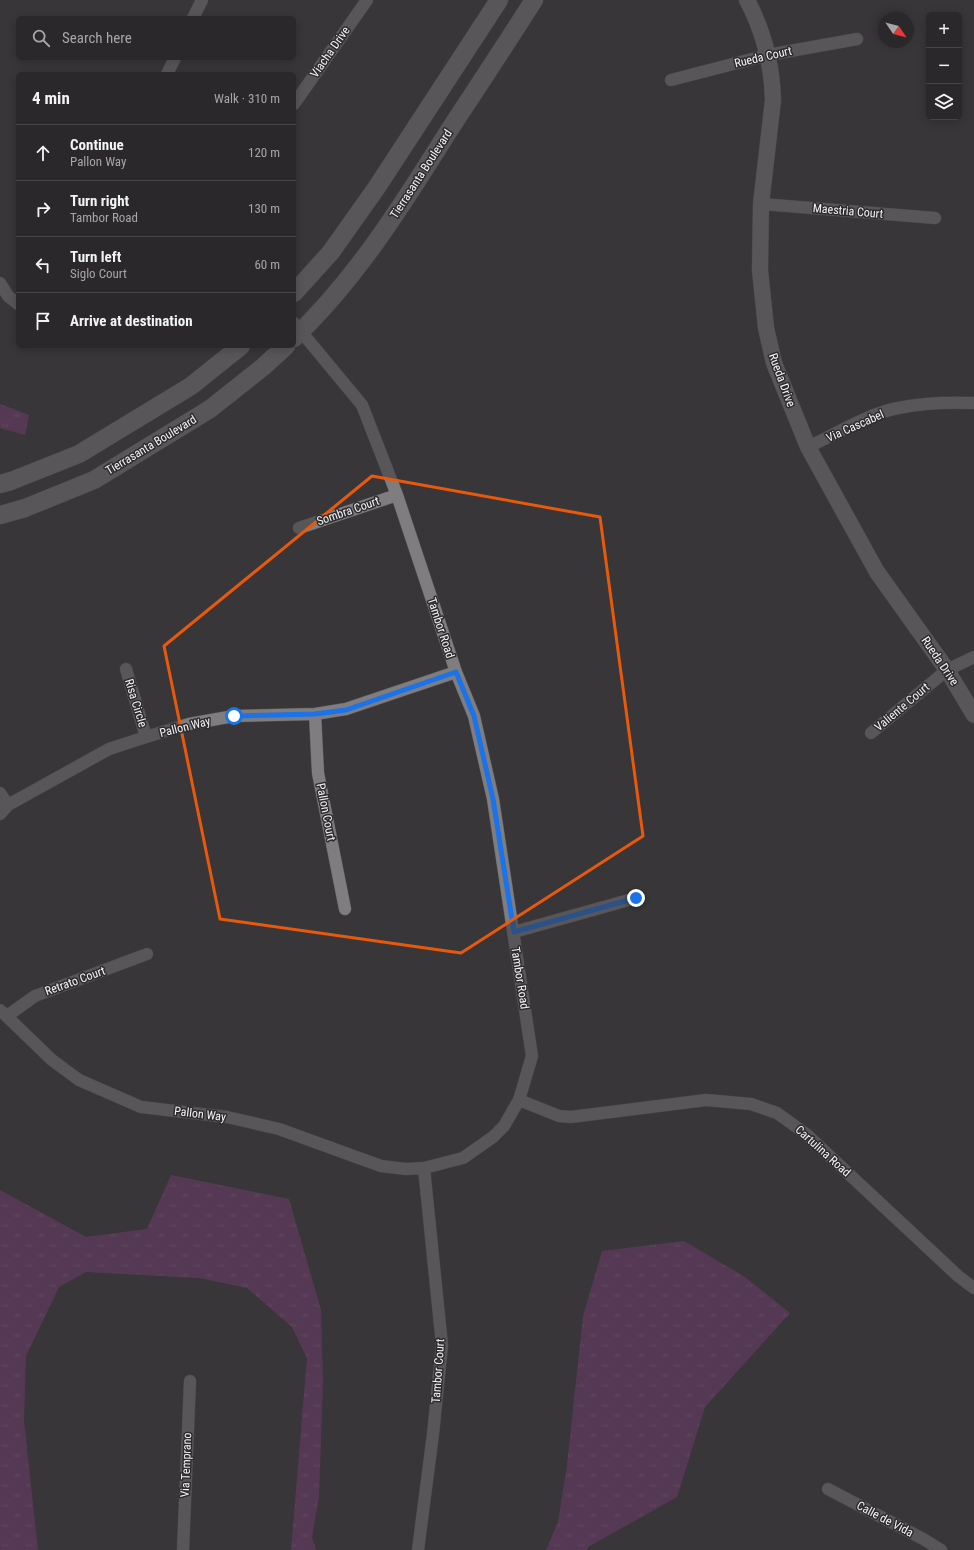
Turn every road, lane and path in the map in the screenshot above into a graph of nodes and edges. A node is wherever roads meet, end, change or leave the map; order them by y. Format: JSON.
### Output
{"nodes":[{"id":1,"x":202,"y":0,"type":"edge"},
{"id":2,"x":367,"y":0,"type":"edge"},
{"id":3,"x":499,"y":0,"type":"edge"},
{"id":4,"x":534,"y":0,"type":"edge"},
{"id":5,"x":747,"y":0,"type":"edge"},
{"id":6,"x":194,"y":16,"type":"edge"},
{"id":7,"x":857,"y":39,"type":"dead end"},
{"id":8,"x":768,"y":55,"type":"junction"},
{"id":9,"x":174,"y":60,"type":"edge"},
{"id":10,"x":168,"y":72,"type":"edge"},
{"id":11,"x":671,"y":80,"type":"dead end"},
{"id":12,"x":296,"y":101,"type":"edge"},
{"id":13,"x":761,"y":204,"type":"junction"},
{"id":14,"x":935,"y":218,"type":"dead end"},
{"id":15,"x":0,"y":283,"type":"edge"},
{"id":16,"x":296,"y":291,"type":"edge"},
{"id":17,"x":16,"y":302,"type":"edge"},
{"id":18,"x":297,"y":331,"type":"edge"},
{"id":19,"x":238,"y":348,"type":"edge"},
{"id":20,"x":284,"y":348,"type":"edge"},
{"id":21,"x":974,"y":404,"type":"edge"},
{"id":22,"x":808,"y":447,"type":"junction"},
{"id":23,"x":0,"y":484,"type":"edge"},
{"id":24,"x":397,"y":495,"type":"junction"},
{"id":25,"x":0,"y":515,"type":"edge"},
{"id":26,"x":299,"y":528,"type":"dead end"},
{"id":27,"x":974,"y":657,"type":"edge"},
{"id":28,"x":126,"y":669,"type":"dead end"},
{"id":29,"x":947,"y":670,"type":"junction"},
{"id":30,"x":456,"y":672,"type":"junction"},
{"id":31,"x":315,"y":714,"type":"junction"},
{"id":32,"x":974,"y":715,"type":"edge"},
{"id":33,"x":871,"y":732,"type":"dead end"},
{"id":34,"x":146,"y":737,"type":"junction"},
{"id":35,"x":0,"y":793,"type":"edge"},
{"id":36,"x":4,"y":809,"type":"edge"},
{"id":37,"x":636,"y":898,"type":"dead end"},
{"id":38,"x":345,"y":909,"type":"dead end"},
{"id":39,"x":514,"y":932,"type":"junction"},
{"id":40,"x":147,"y":954,"type":"dead end"},
{"id":41,"x":3,"y":1013,"type":"edge"},
{"id":42,"x":520,"y":1100,"type":"junction"},
{"id":43,"x":424,"y":1168,"type":"junction"},
{"id":44,"x":974,"y":1288,"type":"edge"},
{"id":45,"x":190,"y":1381,"type":"dead end"},
{"id":46,"x":828,"y":1489,"type":"dead end"},
{"id":47,"x":183,"y":1550,"type":"edge"},
{"id":48,"x":418,"y":1550,"type":"edge"},
{"id":49,"x":941,"y":1550,"type":"edge"}],
"edges":[{"from":1,"to":6,"type":"street"},
{"from":2,"to":12,"type":"street","name":"Viacha Drive"},
{"from":3,"to":16,"type":"main road"},
{"from":4,"to":18,"type":"main road","name":"Tierrasanta Boulevard"},
{"from":5,"to":8,"type":"street","name":"Rueda Drive"},
{"from":7,"to":8,"type":"street","name":"Rueda Court"},
{"from":8,"to":11,"type":"street","name":"Rueda Court"},
{"from":8,"to":13,"type":"street","name":"Rueda Drive"},
{"from":9,"to":10,"type":"street"},
{"from":13,"to":14,"type":"street","name":"Maestria Court"},
{"from":13,"to":22,"type":"street","name":"Rueda Drive"},
{"from":15,"to":17,"type":"street"},
{"from":18,"to":24,"type":"street","name":"Tambor Road"},
{"from":19,"to":23,"type":"main road"},
{"from":20,"to":25,"type":"main road","name":"Tierrasanta Boulevard"},
{"from":21,"to":22,"type":"street","name":"Via Cascabel"},
{"from":22,"to":29,"type":"street","name":"Rueda Drive"},
{"from":24,"to":26,"type":"street","name":"Sombra Court"},
{"from":24,"to":30,"type":"street","name":"Tambor Road"},
{"from":27,"to":29,"type":"street","name":"Valiente Court"},
{"from":28,"to":34,"type":"street","name":"Risa Circle"},
{"from":29,"to":32,"type":"street","name":"Rueda Drive"},
{"from":29,"to":33,"type":"street","name":"Valiente Court"},
{"from":30,"to":31,"type":"street","name":"Pallon Way"},
{"from":30,"to":39,"type":"street","name":"Tambor Road"},
{"from":31,"to":34,"type":"street","name":"Pallon Way"},
{"from":31,"to":38,"type":"street","name":"Pallon Court"},
{"from":34,"to":36,"type":"street","name":"Pallon Way"},
{"from":35,"to":36,"type":"street"},
{"from":37,"to":39,"type":"street"},
{"from":39,"to":42,"type":"street","name":"Tambor Road"},
{"from":40,"to":41,"type":"street","name":"Retrato Court"},
{"from":41,"to":43,"type":"street","name":"Pallon Way"},
{"from":42,"to":43,"type":"street","name":"Tambor Road"},
{"from":42,"to":44,"type":"street","name":"Cartulina Road"},
{"from":43,"to":48,"type":"street","name":"Tambor Court"},
{"from":45,"to":47,"type":"street","name":"Via Temprano"},
{"from":46,"to":49,"type":"street","name":"Calle de Vida"}]}
